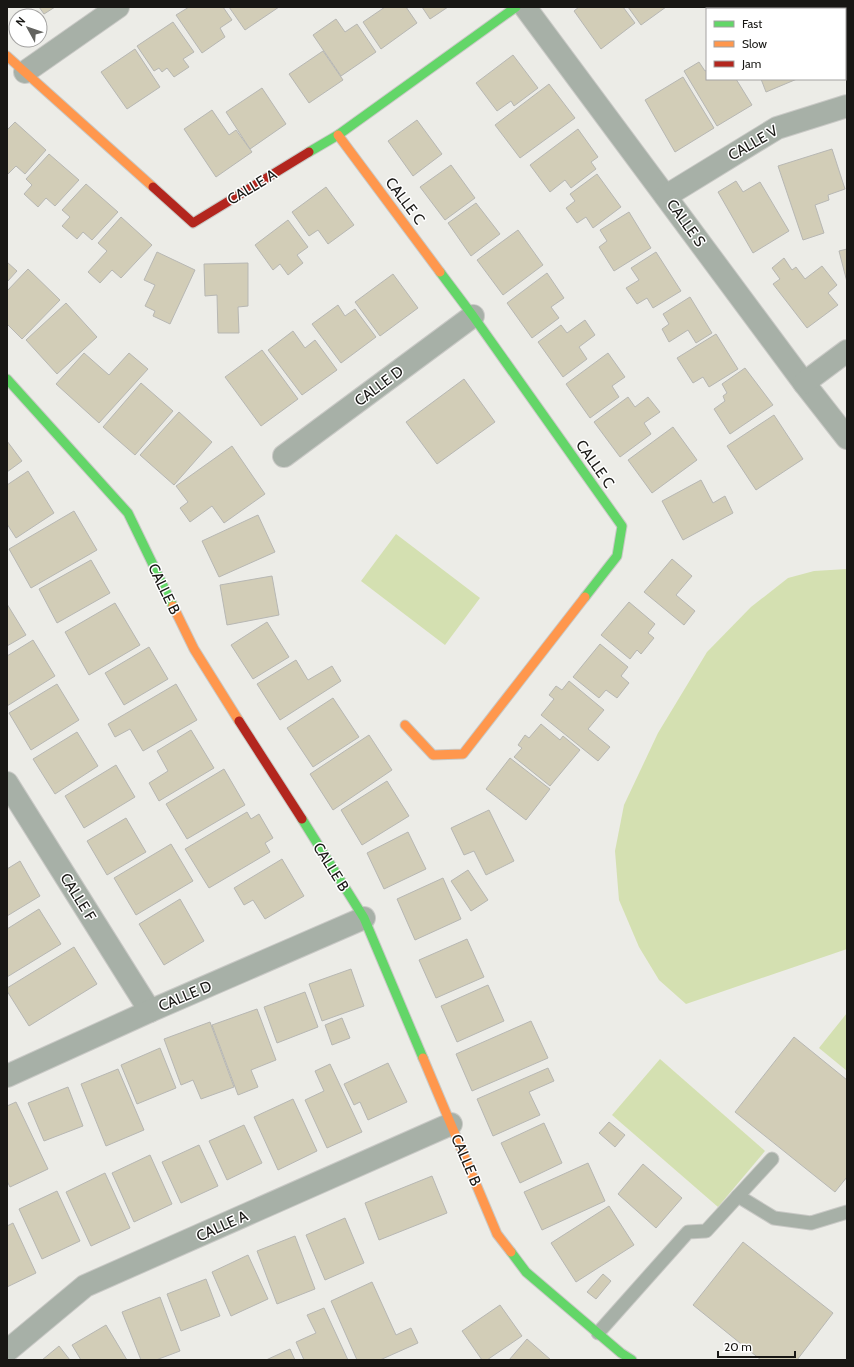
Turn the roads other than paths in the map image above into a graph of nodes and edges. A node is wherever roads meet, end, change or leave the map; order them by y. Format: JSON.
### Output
{"nodes":[{"id":1,"x":118,"y":7,"type":"edge"},
{"id":2,"x":516,"y":7,"type":"edge"},
{"id":3,"x":525,"y":7,"type":"edge"},
{"id":4,"x":7,"y":56,"type":"edge"},
{"id":5,"x":25,"y":72,"type":"junction"},
{"id":6,"x":847,"y":106,"type":"edge"},
{"id":7,"x":338,"y":135,"type":"junction"},
{"id":8,"x":666,"y":196,"type":"junction"},
{"id":9,"x":473,"y":316,"type":"junction"},
{"id":10,"x":847,"y":352,"type":"edge"},
{"id":11,"x":7,"y":379,"type":"edge"},
{"id":12,"x":804,"y":383,"type":"junction"},
{"id":13,"x":847,"y":438,"type":"edge"},
{"id":14,"x":284,"y":456,"type":"dead end"},
{"id":15,"x":405,"y":725,"type":"dead end"},
{"id":16,"x":7,"y":783,"type":"edge"},
{"id":17,"x":364,"y":918,"type":"junction"},
{"id":18,"x":150,"y":1011,"type":"junction"},
{"id":19,"x":7,"y":1076,"type":"edge"},
{"id":20,"x":451,"y":1124,"type":"junction"},
{"id":21,"x":772,"y":1159,"type":"dead end"},
{"id":22,"x":738,"y":1196,"type":"junction"},
{"id":23,"x":847,"y":1212,"type":"edge"},
{"id":24,"x":598,"y":1333,"type":"junction"},
{"id":25,"x":7,"y":1351,"type":"edge"},
{"id":26,"x":623,"y":1358,"type":"edge"}],
"edges":[{"from":1,"to":5,"type":"street"},
{"from":2,"to":7,"type":"street","name":"CALLE A"},
{"from":3,"to":8,"type":"street","name":"CALLE S"},
{"from":4,"to":5,"type":"street","name":"CALLE A"},
{"from":5,"to":7,"type":"street","name":"CALLE A"},
{"from":6,"to":8,"type":"street","name":"CALLE V"},
{"from":7,"to":9,"type":"street","name":"CALLE C"},
{"from":8,"to":12,"type":"street","name":"CALLE S"},
{"from":9,"to":14,"type":"street","name":"CALLE D"},
{"from":9,"to":15,"type":"street","name":"CALLE C"},
{"from":10,"to":12,"type":"street"},
{"from":11,"to":17,"type":"street","name":"CALLE B"},
{"from":12,"to":13,"type":"street","name":"CALLE S"},
{"from":16,"to":18,"type":"street","name":"CALLE F"},
{"from":17,"to":18,"type":"street","name":"CALLE D"},
{"from":17,"to":20,"type":"street","name":"CALLE B"},
{"from":18,"to":19,"type":"street","name":"CALLE D"},
{"from":20,"to":24,"type":"street","name":"CALLE B"},
{"from":20,"to":25,"type":"street","name":"CALLE A"},
{"from":21,"to":22,"type":"lane"},
{"from":22,"to":23,"type":"lane"},
{"from":22,"to":24,"type":"lane"},
{"from":24,"to":26,"type":"street","name":"CALLE B"}]}
